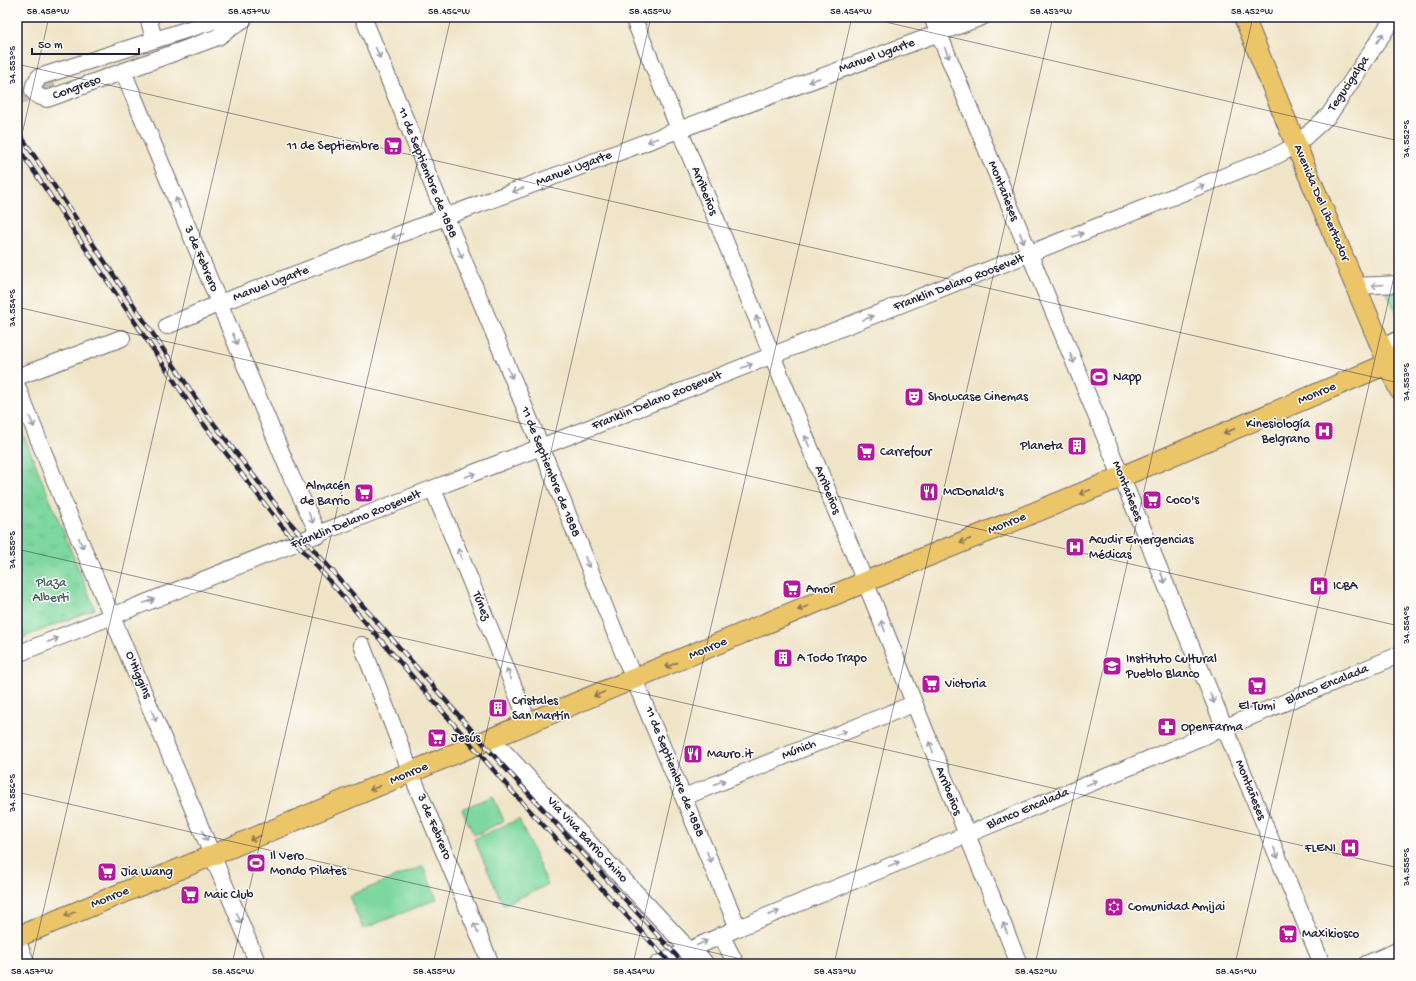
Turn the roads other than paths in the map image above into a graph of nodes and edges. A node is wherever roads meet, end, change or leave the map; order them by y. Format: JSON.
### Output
{"nodes":[{"id":1,"x":148,"y":17,"type":"edge"},
{"id":2,"x":363,"y":17,"type":"edge"},
{"id":3,"x":633,"y":17,"type":"edge"},
{"id":4,"x":932,"y":17,"type":"edge"},
{"id":5,"x":982,"y":17,"type":"edge"},
{"id":6,"x":1244,"y":17,"type":"edge"},
{"id":7,"x":1394,"y":17,"type":"edge"},
{"id":8,"x":247,"y":18,"type":"edge"},
{"id":9,"x":939,"y":33,"type":"junction"},
{"id":10,"x":154,"y":39,"type":"junction"},
{"id":11,"x":123,"y":71,"type":"junction"},
{"id":12,"x":55,"y":84,"type":"tunnel mouth"},
{"id":13,"x":679,"y":130,"type":"junction"},
{"id":14,"x":1296,"y":145,"type":"junction"},
{"id":15,"x":445,"y":217,"type":"junction"},
{"id":16,"x":1029,"y":255,"type":"junction"},
{"id":17,"x":1399,"y":284,"type":"edge"},
{"id":18,"x":1356,"y":286,"type":"junction"},
{"id":19,"x":220,"y":303,"type":"junction"},
{"id":20,"x":167,"y":326,"type":"dead end"},
{"id":21,"x":122,"y":338,"type":"dead end"},
{"id":22,"x":1392,"y":352,"type":"edge"},
{"id":23,"x":772,"y":356,"type":"junction"},
{"id":24,"x":17,"y":377,"type":"edge"},
{"id":25,"x":17,"y":386,"type":"edge"},
{"id":26,"x":1399,"y":389,"type":"edge"},
{"id":27,"x":541,"y":447,"type":"junction"},
{"id":28,"x":1121,"y":477,"type":"junction"},
{"id":29,"x":433,"y":489,"type":"junction"},
{"id":30,"x":318,"y":535,"type":"junction"},
{"id":31,"x":865,"y":582,"type":"junction"},
{"id":32,"x":112,"y":615,"type":"junction"},
{"id":33,"x":362,"y":645,"type":"dead end"},
{"id":34,"x":17,"y":654,"type":"edge"},
{"id":35,"x":1399,"y":655,"type":"edge"},
{"id":36,"x":635,"y":678,"type":"junction"},
{"id":37,"x":913,"y":704,"type":"junction"},
{"id":38,"x":529,"y":724,"type":"junction"},
{"id":39,"x":1224,"y":728,"type":"junction"},
{"id":40,"x":492,"y":738,"type":"junction"},
{"id":41,"x":411,"y":773,"type":"junction"},
{"id":42,"x":684,"y":797,"type":"junction"},
{"id":43,"x":966,"y":835,"type":"junction"},
{"id":44,"x":213,"y":856,"type":"junction"},
{"id":45,"x":738,"y":928,"type":"junction"},
{"id":46,"x":721,"y":935,"type":"junction"},
{"id":47,"x":17,"y":937,"type":"edge"},
{"id":48,"x":17,"y":940,"type":"edge"},
{"id":49,"x":682,"y":942,"type":"dead end"},
{"id":50,"x":1399,"y":950,"type":"edge"},
{"id":51,"x":27,"y":964,"type":"edge"},
{"id":52,"x":258,"y":964,"type":"edge"},
{"id":53,"x":491,"y":964,"type":"edge"},
{"id":54,"x":658,"y":964,"type":"edge"},
{"id":55,"x":736,"y":964,"type":"edge"},
{"id":56,"x":1019,"y":964,"type":"edge"},
{"id":57,"x":1322,"y":964,"type":"edge"},
{"id":58,"x":1366,"y":964,"type":"edge"}],
"edges":[{"from":1,"to":10,"type":"street"},
{"from":2,"to":15,"type":"street","name":"11 de Septiembre de 1888","one_way":true},
{"from":3,"to":13,"type":"street","name":"Arribeños"},
{"from":4,"to":9,"type":"street","name":"Montañeses"},
{"from":5,"to":9,"type":"street","name":"Manuel Ugarte"},
{"from":6,"to":14,"type":"main road","name":"Avenida Del Libertador"},
{"from":14,"to":7,"type":"street","name":"Tegucigalpa","one_way":true},
{"from":8,"to":10,"type":"street","name":"Congreso"},
{"from":8,"to":11,"type":"street","name":"Congreso"},
{"from":8,"to":12,"type":"street","name":"Congreso"},
{"from":9,"to":13,"type":"street","name":"Manuel Ugarte","one_way":true},
{"from":9,"to":16,"type":"street","name":"Montañeses","one_way":true},
{"from":10,"to":11,"type":"street","name":"Congreso"},
{"from":19,"to":11,"type":"street","name":"3 de Febrero","one_way":true},
{"from":13,"to":15,"type":"street","name":"Manuel Ugarte","one_way":true},
{"from":23,"to":13,"type":"street","name":"Arribeños","one_way":true},
{"from":16,"to":14,"type":"street","name":"Franklin Delano Roosevelt","one_way":true},
{"from":14,"to":18,"type":"main road","name":"Avenida Del Libertador"},
{"from":15,"to":19,"type":"street","name":"Manuel Ugarte","one_way":true},
{"from":15,"to":27,"type":"street","name":"11 de Septiembre de 1888","one_way":true},
{"from":23,"to":16,"type":"street","name":"Franklin Delano Roosevelt","one_way":true},
{"from":16,"to":28,"type":"street","name":"Montañeses","one_way":true},
{"from":17,"to":18,"type":"street","one_way":true},
{"from":18,"to":22,"type":"main road","name":"Avenida Del Libertador"},
{"from":19,"to":20,"type":"street","name":"Manuel Ugarte"},
{"from":19,"to":30,"type":"street","name":"3 de Febrero","one_way":true},
{"from":21,"to":24,"type":"street"},
{"from":22,"to":26,"type":"main road","name":"Avenida Del Libertador"},
{"from":22,"to":28,"type":"main road","name":"Monroe","one_way":true},
{"from":27,"to":23,"type":"street","name":"Franklin Delano Roosevelt","one_way":true},
{"from":31,"to":23,"type":"street","name":"Arribeños","one_way":true},
{"from":25,"to":32,"type":"street","name":"O'Higgins","one_way":true},
{"from":29,"to":27,"type":"street","name":"Franklin Delano Roosevelt","one_way":true},
{"from":27,"to":36,"type":"street","name":"11 de Septiembre de 1888","one_way":true},
{"from":28,"to":31,"type":"main road","name":"Monroe","one_way":true},
{"from":28,"to":39,"type":"street","name":"Montañeses","one_way":true},
{"from":29,"to":30,"type":"street","name":"Franklin Delano Roosevelt"},
{"from":38,"to":29,"type":"street","name":"Túnez","one_way":true},
{"from":32,"to":30,"type":"street","name":"Franklin Delano Roosevelt","one_way":true},
{"from":31,"to":36,"type":"main road","name":"Monroe","one_way":true},
{"from":37,"to":31,"type":"street","name":"Arribeños","one_way":true},
{"from":34,"to":32,"type":"street","name":"Franklin Delano Roosevelt","one_way":true},
{"from":32,"to":44,"type":"street","name":"O'Higgins","one_way":true},
{"from":33,"to":41,"type":"street","name":"3 de Febrero"},
{"from":35,"to":39,"type":"street","name":"Blanco Encalada"},
{"from":36,"to":38,"type":"main road","name":"Monroe","one_way":true},
{"from":36,"to":42,"type":"street","name":"11 de Septiembre de 1888"},
{"from":42,"to":37,"type":"street","name":"Múnich","one_way":true},
{"from":43,"to":37,"type":"street","name":"Arribeños","one_way":true},
{"from":38,"to":40,"type":"main road","name":"Monroe"},
{"from":43,"to":39,"type":"street","name":"Blanco Encalada","one_way":true},
{"from":39,"to":57,"type":"street","name":"Montañeses","one_way":true},
{"from":40,"to":41,"type":"main road","name":"Monroe"},
{"from":40,"to":49,"type":"street","name":"Via Viva Barrio Chino"},
{"from":41,"to":44,"type":"main road","name":"Monroe","one_way":true},
{"from":53,"to":41,"type":"street","name":"3 de Febrero","one_way":true},
{"from":42,"to":45,"type":"street","name":"11 de Septiembre de 1888","one_way":true},
{"from":45,"to":43,"type":"street","name":"Blanco Encalada","one_way":true},
{"from":56,"to":43,"type":"street","name":"Arribeños","one_way":true},
{"from":44,"to":47,"type":"main road","name":"Monroe","one_way":true},
{"from":44,"to":52,"type":"street","name":"O'Higgins","one_way":true},
{"from":45,"to":46,"type":"street","name":"Blanco Encalada"},
{"from":54,"to":46,"type":"street","name":"Blanco Encalada","one_way":true},
{"from":46,"to":55,"type":"street"},
{"from":48,"to":51,"type":"street"},
{"from":50,"to":58,"type":"street"}]}
